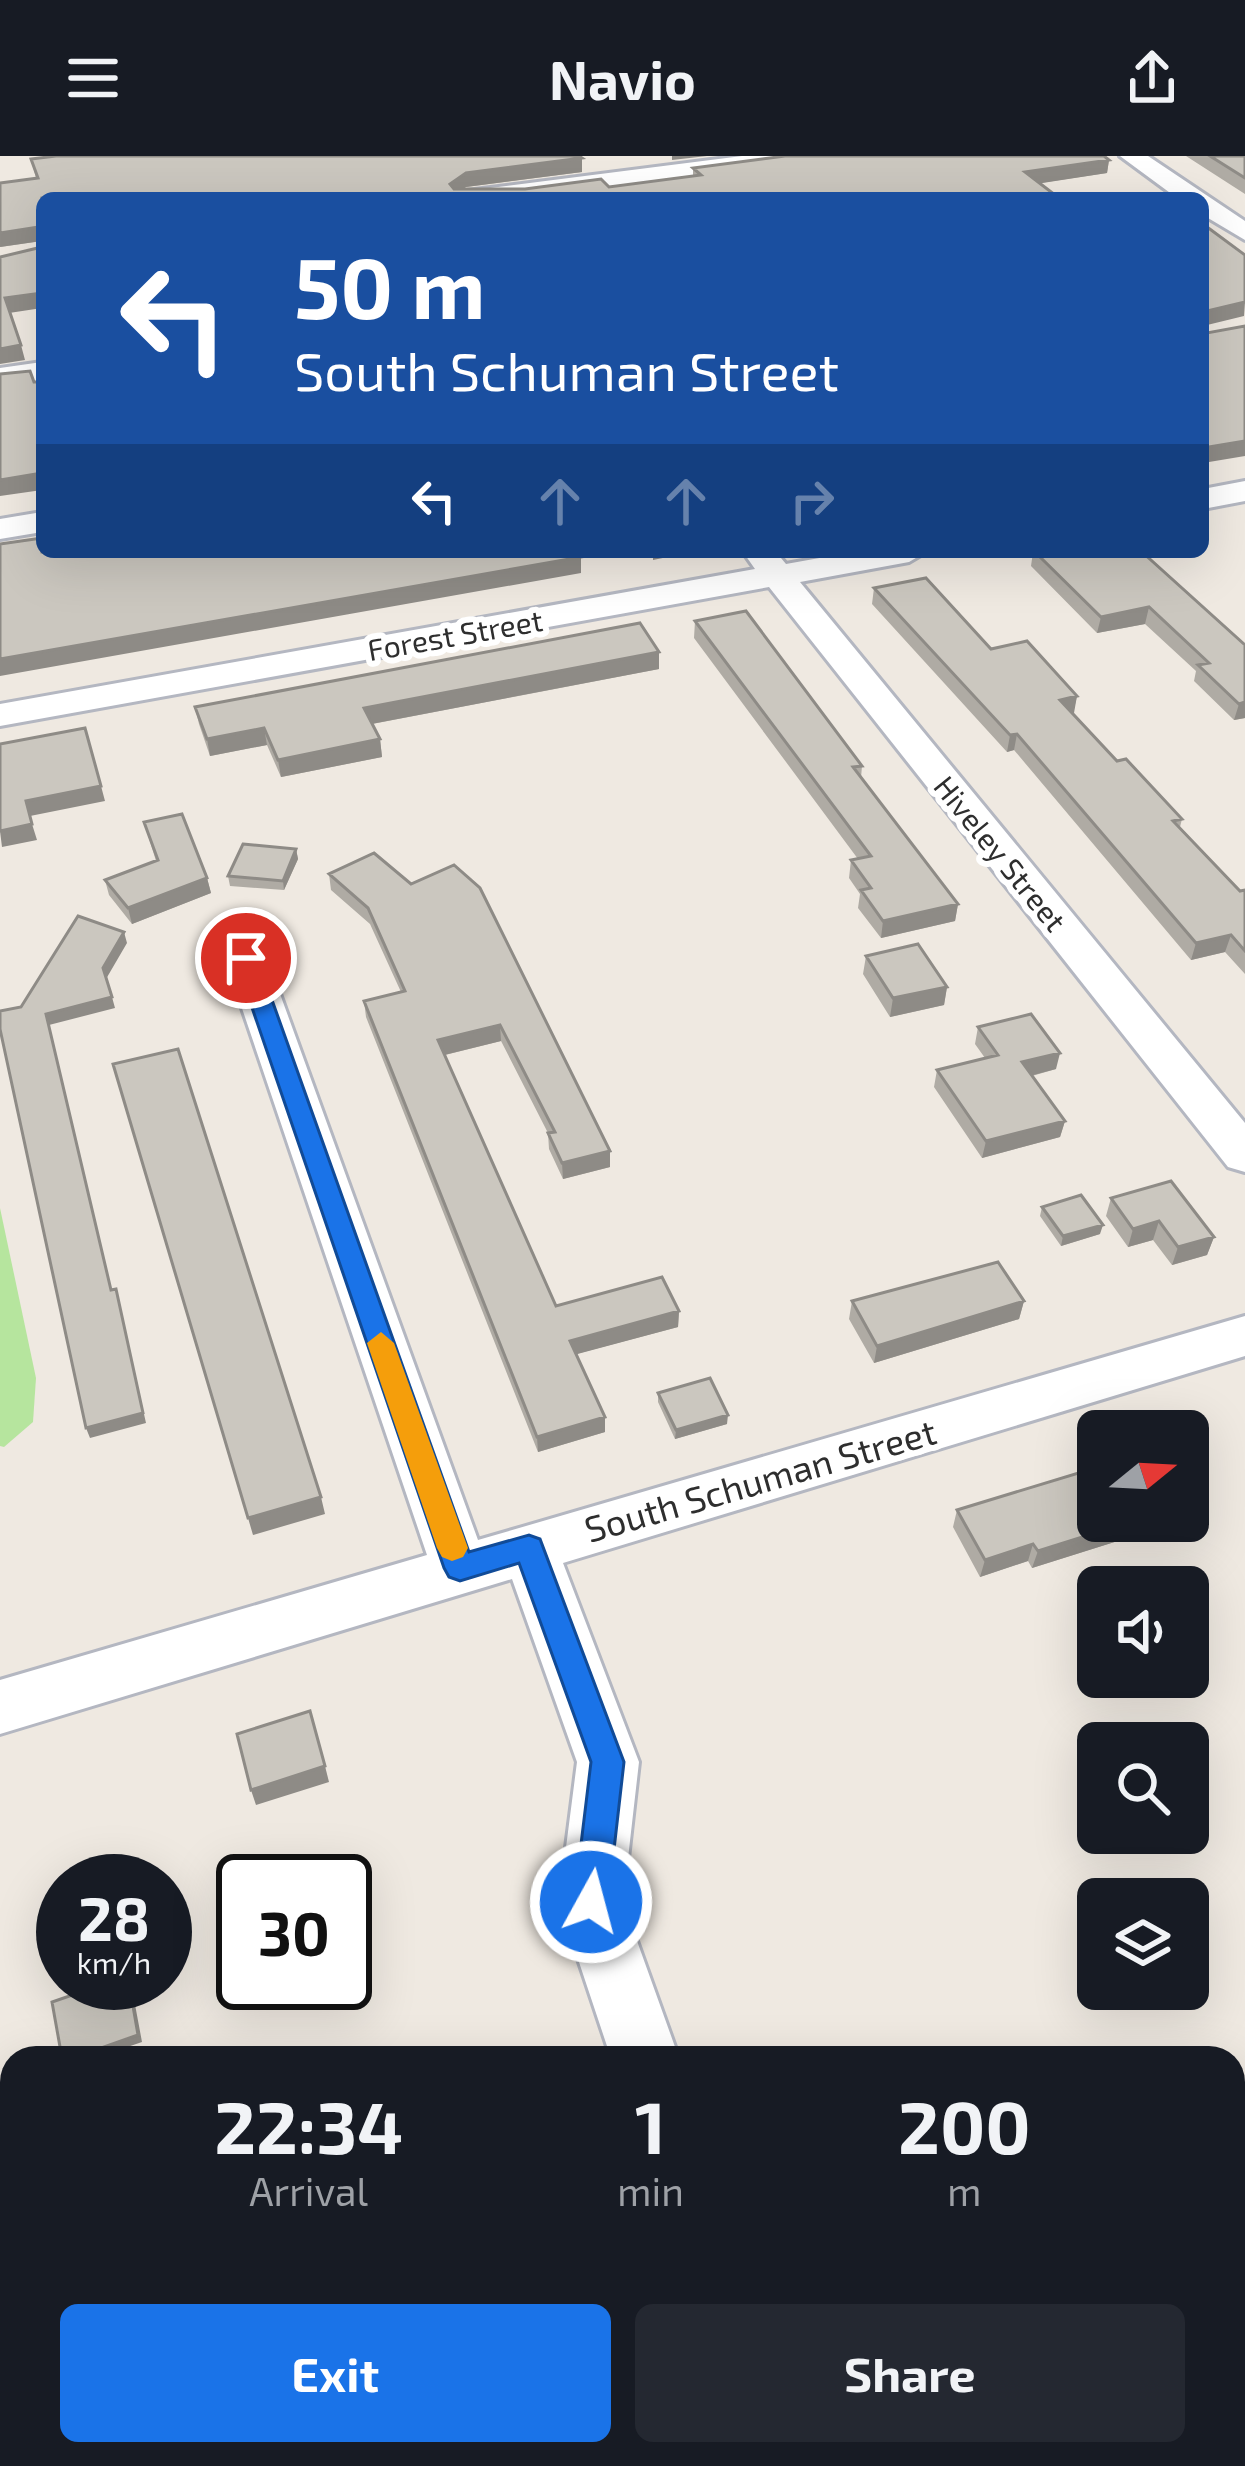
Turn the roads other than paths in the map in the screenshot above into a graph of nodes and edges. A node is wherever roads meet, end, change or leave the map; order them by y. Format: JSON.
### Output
{"nodes":[{"id":1,"x":617,"y":156,"type":"edge"},
{"id":2,"x":799,"y":156,"type":"edge"},
{"id":3,"x":1132,"y":156,"type":"edge"},
{"id":4,"x":638,"y":177,"type":"junction"},
{"id":5,"x":515,"y":192,"type":"edge"},
{"id":6,"x":1184,"y":192,"type":"edge"},
{"id":7,"x":1209,"y":209,"type":"edge"},
{"id":8,"x":1245,"y":232,"type":"edge"},
{"id":9,"x":36,"y":371,"type":"edge"},
{"id":10,"x":0,"y":376,"type":"edge"},
{"id":11,"x":1245,"y":491,"type":"edge"},
{"id":12,"x":1209,"y":498,"type":"edge"},
{"id":13,"x":36,"y":523,"type":"edge"},
{"id":14,"x":0,"y":529,"type":"edge"},
{"id":15,"x":838,"y":558,"type":"edge"},
{"id":16,"x":767,"y":564,"type":"edge"},
{"id":17,"x":0,"y":715,"type":"edge"},
{"id":18,"x":246,"y":958,"type":"dead end"},
{"id":19,"x":1245,"y":1155,"type":"edge"},
{"id":20,"x":1245,"y":1336,"type":"edge"},
{"id":21,"x":529,"y":1548,"type":"junction"},
{"id":22,"x":460,"y":1568,"type":"junction"},
{"id":23,"x":0,"y":1707,"type":"edge"},
{"id":24,"x":641,"y":2046,"type":"edge"}],
"edges":[{"from":1,"to":4,"type":"street"},
{"from":2,"to":4,"type":"street"},
{"from":3,"to":6,"type":"street"},
{"from":4,"to":5,"type":"street"},
{"from":7,"to":8,"type":"street"},
{"from":9,"to":10,"type":"street"},
{"from":11,"to":12,"type":"street"},
{"from":13,"to":14,"type":"street"},
{"from":15,"to":16,"type":"street","name":"Forest Street"},
{"from":16,"to":17,"type":"street","name":"Forest Street"},
{"from":16,"to":19,"type":"street","name":"Hiveley Street"},
{"from":18,"to":22,"type":"street"},
{"from":20,"to":21,"type":"street","name":"South Schuman Street"},
{"from":21,"to":22,"type":"street","name":"South Schuman Street"},
{"from":21,"to":24,"type":"street"},
{"from":22,"to":23,"type":"street","name":"South Schuman Street"}]}
